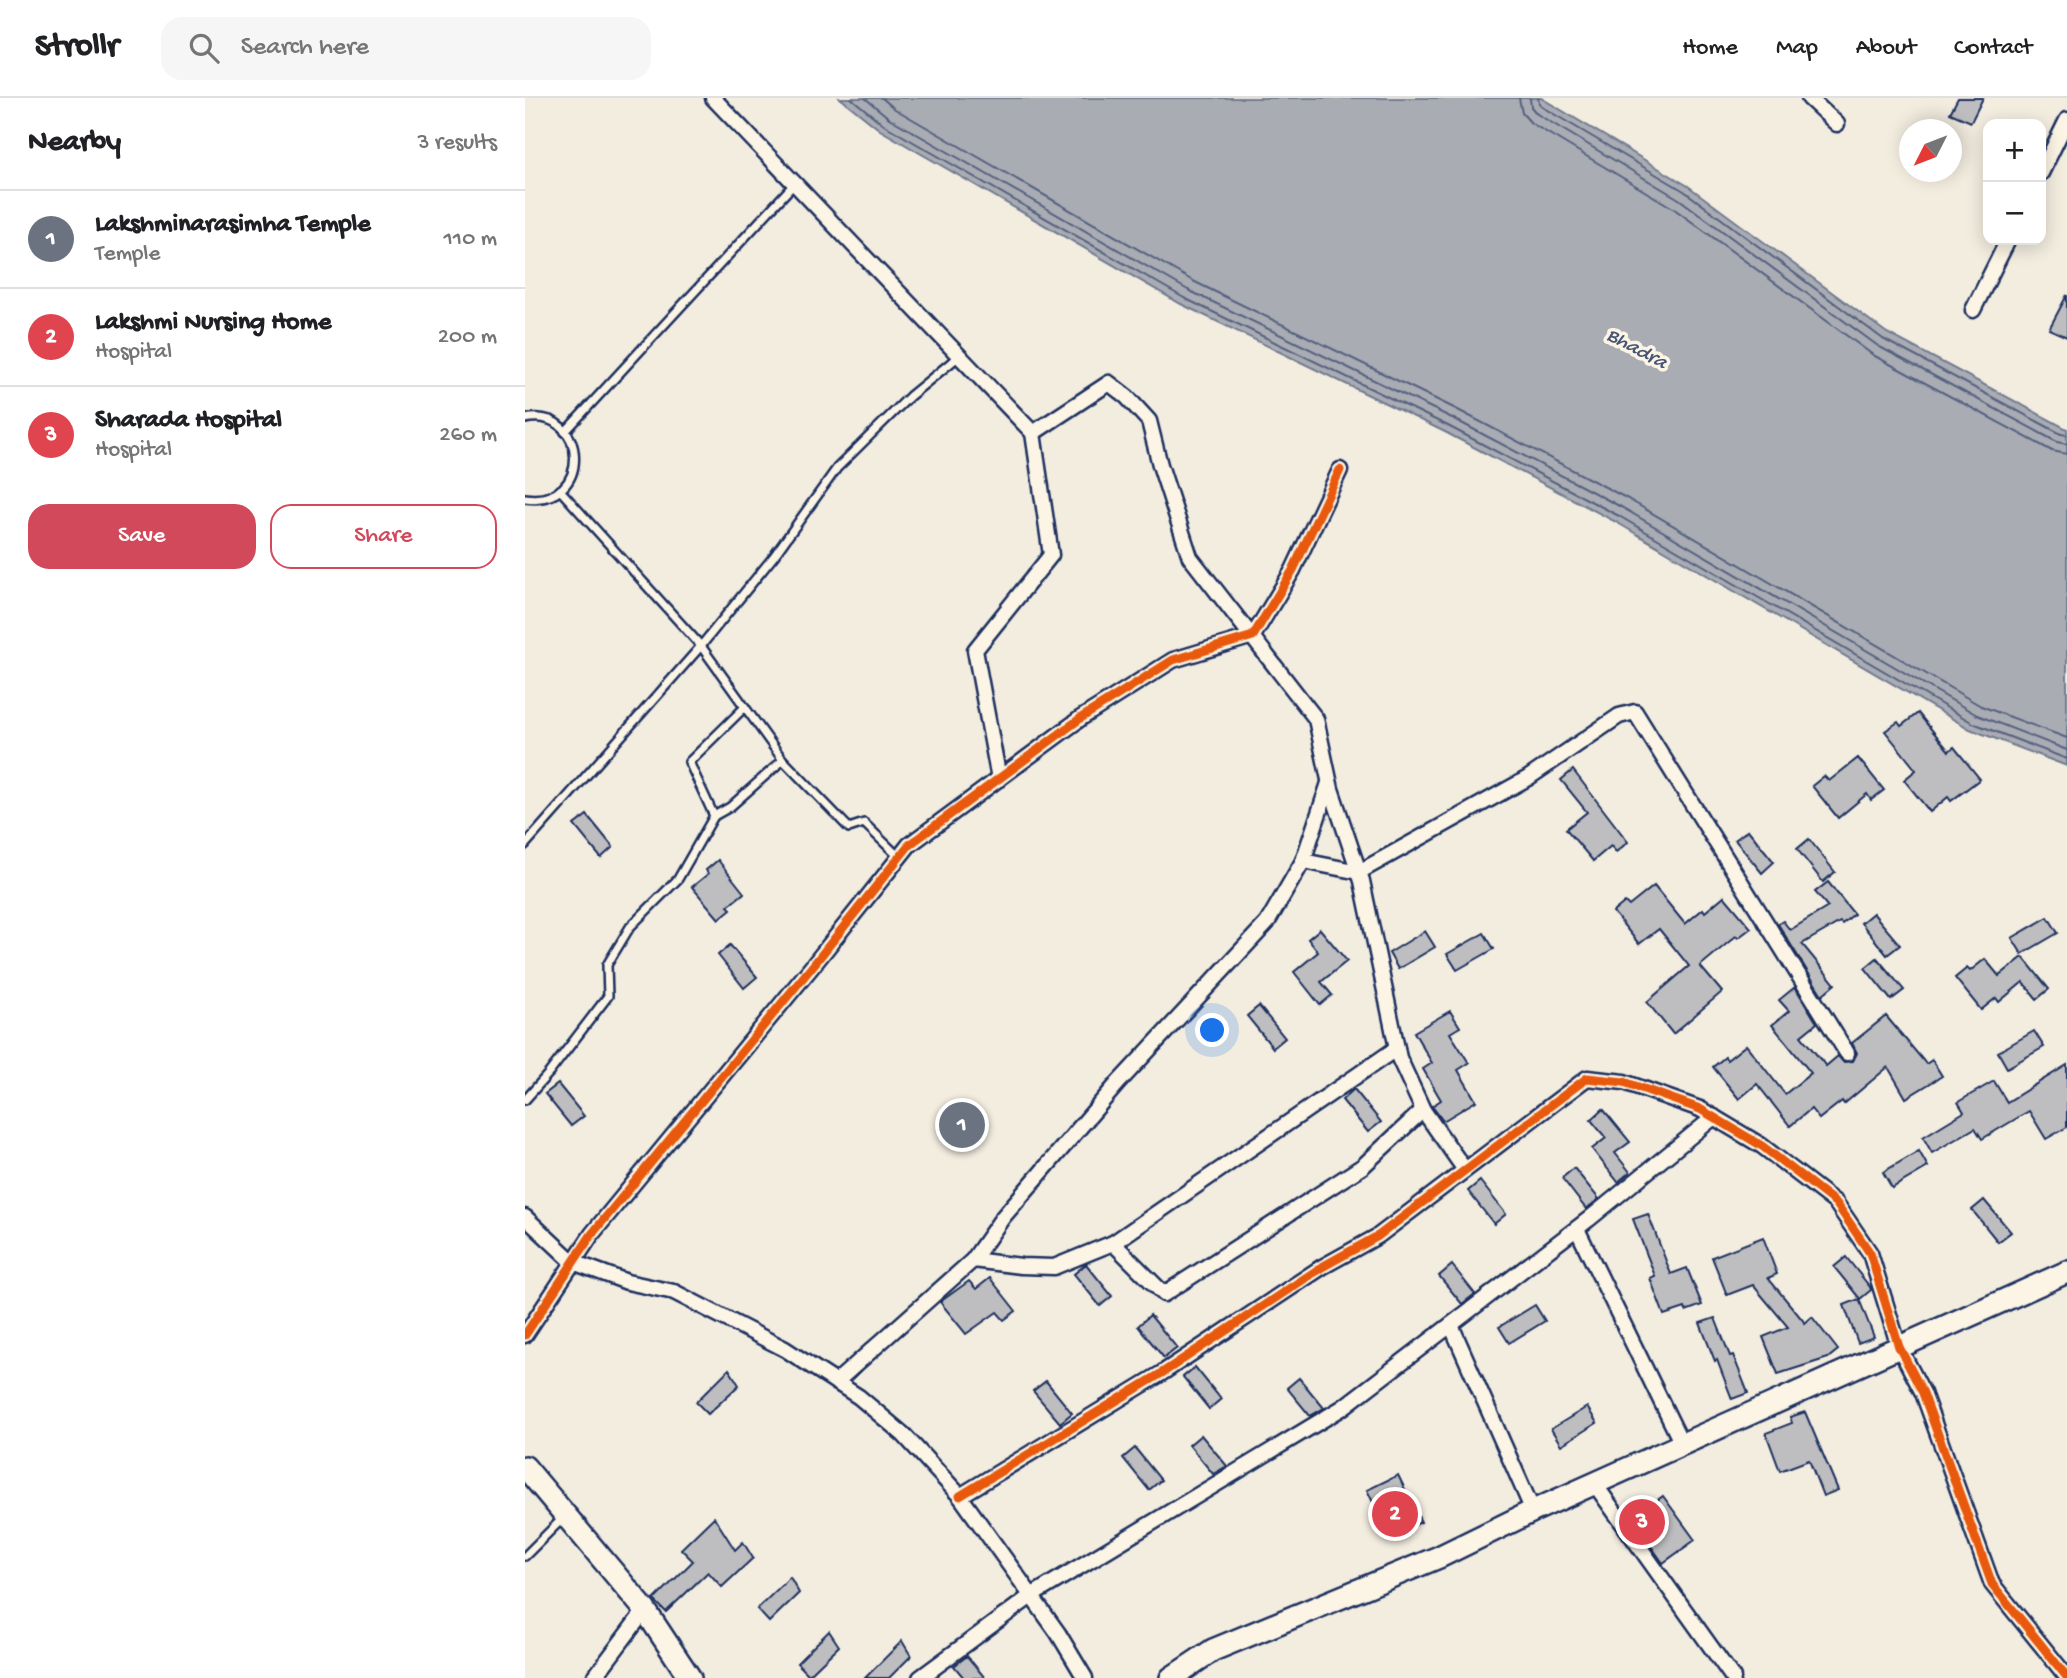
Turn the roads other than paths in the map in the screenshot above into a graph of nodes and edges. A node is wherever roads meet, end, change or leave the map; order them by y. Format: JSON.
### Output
{"nodes":[{"id":1,"x":713,"y":98,"type":"edge"},
{"id":2,"x":1809,"y":98,"type":"edge"},
{"id":3,"x":2067,"y":120,"type":"edge"},
{"id":4,"x":1837,"y":124,"type":"dead end"},
{"id":5,"x":2046,"y":163,"type":"edge"},
{"id":6,"x":795,"y":183,"type":"junction"},
{"id":7,"x":2006,"y":245,"type":"edge"},
{"id":8,"x":1973,"y":310,"type":"dead end"},
{"id":9,"x":959,"y":356,"type":"junction"},
{"id":10,"x":525,"y":419,"type":"edge"},
{"id":11,"x":565,"y":432,"type":"junction"},
{"id":12,"x":1033,"y":433,"type":"junction"},
{"id":13,"x":1340,"y":470,"type":"dead end"},
{"id":14,"x":561,"y":490,"type":"junction"},
{"id":15,"x":525,"y":498,"type":"edge"},
{"id":16,"x":1253,"y":636,"type":"junction"},
{"id":17,"x":701,"y":646,"type":"junction"},
{"id":18,"x":745,"y":708,"type":"junction"},
{"id":19,"x":783,"y":760,"type":"junction"},
{"id":20,"x":999,"y":779,"type":"junction"},
{"id":21,"x":1329,"y":783,"type":"junction"},
{"id":22,"x":714,"y":816,"type":"junction"},
{"id":23,"x":525,"y":845,"type":"edge"},
{"id":24,"x":900,"y":857,"type":"junction"},
{"id":25,"x":1303,"y":862,"type":"junction"},
{"id":26,"x":1359,"y":872,"type":"junction"},
{"id":27,"x":1397,"y":1048,"type":"junction"},
{"id":28,"x":1847,"y":1054,"type":"dead end"},
{"id":29,"x":525,"y":1100,"type":"edge"},
{"id":30,"x":1423,"y":1110,"type":"junction"},
{"id":31,"x":1714,"y":1118,"type":"junction"},
{"id":32,"x":1465,"y":1170,"type":"junction"},
{"id":33,"x":525,"y":1217,"type":"edge"},
{"id":34,"x":1577,"y":1229,"type":"junction"},
{"id":35,"x":1114,"y":1243,"type":"junction"},
{"id":36,"x":973,"y":1260,"type":"junction"},
{"id":37,"x":573,"y":1262,"type":"junction"},
{"id":38,"x":2067,"y":1272,"type":"edge"},
{"id":39,"x":1451,"y":1325,"type":"junction"},
{"id":40,"x":525,"y":1335,"type":"edge"},
{"id":41,"x":1899,"y":1347,"type":"junction"},
{"id":42,"x":836,"y":1382,"type":"junction"},
{"id":43,"x":1682,"y":1444,"type":"junction"},
{"id":44,"x":525,"y":1467,"type":"edge"},
{"id":45,"x":1594,"y":1483,"type":"junction"},
{"id":46,"x":960,"y":1496,"type":"junction"},
{"id":47,"x":1533,"y":1511,"type":"junction"},
{"id":48,"x":565,"y":1515,"type":"junction"},
{"id":49,"x":525,"y":1556,"type":"edge"},
{"id":50,"x":1031,"y":1596,"type":"junction"},
{"id":51,"x":645,"y":1610,"type":"junction"},
{"id":52,"x":2067,"y":1677,"type":"edge"},
{"id":53,"x":594,"y":1678,"type":"edge"},
{"id":54,"x":689,"y":1678,"type":"edge"},
{"id":55,"x":920,"y":1678,"type":"edge"},
{"id":56,"x":1085,"y":1678,"type":"edge"},
{"id":57,"x":1171,"y":1678,"type":"edge"},
{"id":58,"x":1733,"y":1678,"type":"edge"}],
"edges":[{"from":1,"to":6,"type":"street"},
{"from":2,"to":4,"type":"street"},
{"from":3,"to":5,"type":"street"},
{"from":6,"to":9,"type":"street"},
{"from":6,"to":11,"type":"lane"},
{"from":7,"to":8,"type":"street"},
{"from":9,"to":12,"type":"street"},
{"from":9,"to":17,"type":"lane"},
{"from":10,"to":11,"type":"lane"},
{"from":11,"to":14,"type":"lane"},
{"from":12,"to":16,"type":"street"},
{"from":12,"to":20,"type":"street"},
{"from":13,"to":16,"type":"street"},
{"from":14,"to":15,"type":"lane"},
{"from":14,"to":17,"type":"lane"},
{"from":16,"to":20,"type":"street"},
{"from":16,"to":21,"type":"street"},
{"from":17,"to":18,"type":"lane"},
{"from":17,"to":23,"type":"lane"},
{"from":18,"to":19,"type":"lane"},
{"from":18,"to":22,"type":"lane"},
{"from":19,"to":22,"type":"lane"},
{"from":19,"to":24,"type":"lane"},
{"from":20,"to":24,"type":"street"},
{"from":21,"to":25,"type":"street"},
{"from":21,"to":26,"type":"street"},
{"from":22,"to":29,"type":"lane"},
{"from":24,"to":37,"type":"street"},
{"from":25,"to":26,"type":"street"},
{"from":25,"to":36,"type":"street"},
{"from":26,"to":27,"type":"street"},
{"from":26,"to":28,"type":"street"},
{"from":27,"to":30,"type":"street"},
{"from":27,"to":35,"type":"street"},
{"from":30,"to":32,"type":"street"},
{"from":30,"to":35,"type":"street"},
{"from":31,"to":32,"type":"street"},
{"from":31,"to":34,"type":"street"},
{"from":31,"to":41,"type":"street"},
{"from":32,"to":46,"type":"street"},
{"from":33,"to":37,"type":"street"},
{"from":34,"to":39,"type":"street"},
{"from":34,"to":43,"type":"street"},
{"from":35,"to":36,"type":"street"},
{"from":36,"to":42,"type":"street"},
{"from":37,"to":40,"type":"street"},
{"from":37,"to":42,"type":"street"},
{"from":38,"to":41,"type":"main road"},
{"from":39,"to":47,"type":"street"},
{"from":39,"to":50,"type":"street"},
{"from":41,"to":43,"type":"main road"},
{"from":41,"to":52,"type":"street"},
{"from":42,"to":46,"type":"street"},
{"from":43,"to":45,"type":"main road"},
{"from":44,"to":48,"type":"main road"},
{"from":45,"to":47,"type":"main road"},
{"from":45,"to":58,"type":"street"},
{"from":46,"to":50,"type":"street"},
{"from":47,"to":57,"type":"main road"},
{"from":48,"to":49,"type":"lane"},
{"from":48,"to":51,"type":"main road"},
{"from":50,"to":55,"type":"street"},
{"from":50,"to":56,"type":"street"},
{"from":51,"to":53,"type":"street"},
{"from":51,"to":54,"type":"main road"}]}
